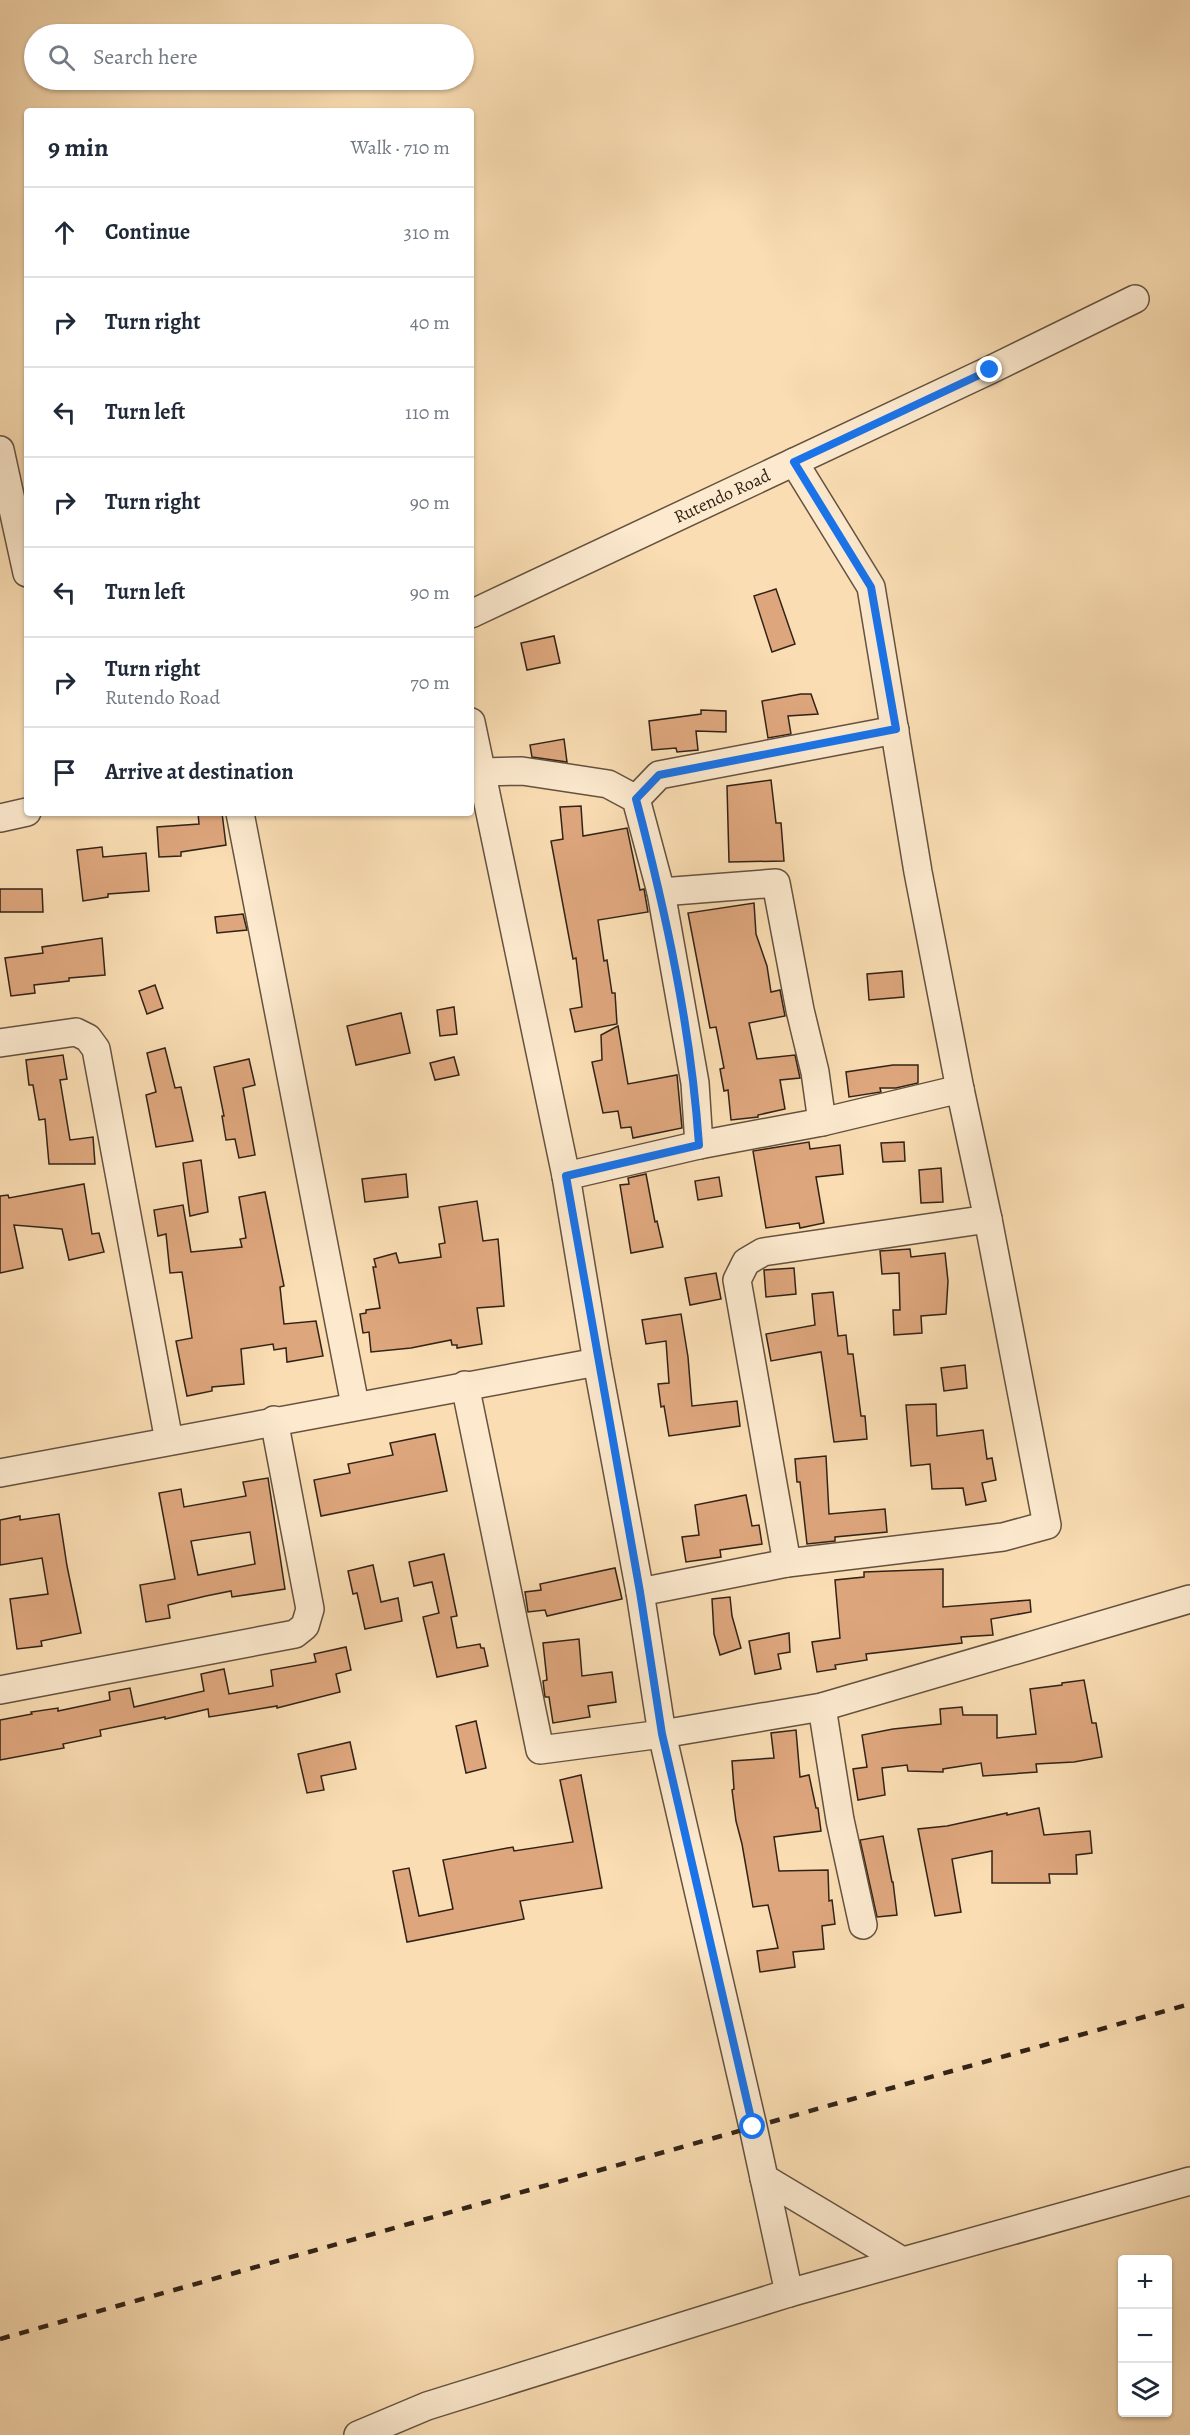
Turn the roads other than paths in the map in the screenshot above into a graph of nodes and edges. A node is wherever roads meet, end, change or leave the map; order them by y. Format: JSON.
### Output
{"nodes":[{"id":1,"x":1135,"y":299,"type":"dead end"},
{"id":2,"x":0,"y":450,"type":"edge"},
{"id":3,"x":794,"y":462,"type":"junction"},
{"id":4,"x":24,"y":559,"type":"edge"},
{"id":5,"x":474,"y":613,"type":"edge"},
{"id":6,"x":896,"y":729,"type":"junction"},
{"id":7,"x":474,"y":736,"type":"edge"},
{"id":8,"x":482,"y":772,"type":"junction"},
{"id":9,"x":636,"y":799,"type":"junction"},
{"id":10,"x":24,"y":813,"type":"edge"},
{"id":11,"x":241,"y":816,"type":"edge"},
{"id":12,"x":0,"y":818,"type":"edge"},
{"id":13,"x":661,"y":892,"type":"junction"},
{"id":14,"x":0,"y":1043,"type":"edge"},
{"id":15,"x":960,"y":1089,"type":"junction"},
{"id":16,"x":822,"y":1122,"type":"junction"},
{"id":17,"x":699,"y":1145,"type":"junction"},
{"id":18,"x":566,"y":1176,"type":"junction"},
{"id":19,"x":988,"y":1219,"type":"junction"},
{"id":20,"x":597,"y":1362,"type":"junction"},
{"id":21,"x":465,"y":1385,"type":"junction"},
{"id":22,"x":356,"y":1406,"type":"junction"},
{"id":23,"x":274,"y":1420,"type":"junction"},
{"id":24,"x":169,"y":1441,"type":"junction"},
{"id":25,"x":0,"y":1473,"type":"edge"},
{"id":26,"x":787,"y":1563,"type":"junction"},
{"id":27,"x":640,"y":1592,"type":"junction"},
{"id":28,"x":1190,"y":1599,"type":"edge"},
{"id":29,"x":0,"y":1690,"type":"edge"},
{"id":30,"x":822,"y":1707,"type":"junction"},
{"id":31,"x":662,"y":1734,"type":"junction"},
{"id":32,"x":863,"y":1925,"type":"dead end"},
{"id":33,"x":765,"y":2178,"type":"junction"},
{"id":34,"x":1190,"y":2181,"type":"edge"},
{"id":35,"x":901,"y":2260,"type":"junction"},
{"id":36,"x":789,"y":2293,"type":"junction"},
{"id":37,"x":358,"y":2435,"type":"edge"}],
"edges":[{"from":1,"to":3,"type":"street","name":"Rutendo Road"},
{"from":2,"to":4,"type":"street"},
{"from":3,"to":5,"type":"street","name":"Rutendo Road"},
{"from":3,"to":6,"type":"street"},
{"from":6,"to":9,"type":"street"},
{"from":6,"to":15,"type":"street"},
{"from":7,"to":8,"type":"street"},
{"from":8,"to":9,"type":"street"},
{"from":8,"to":18,"type":"street"},
{"from":9,"to":13,"type":"street"},
{"from":10,"to":12,"type":"street"},
{"from":11,"to":22,"type":"street"},
{"from":13,"to":16,"type":"street"},
{"from":13,"to":17,"type":"street"},
{"from":14,"to":24,"type":"street"},
{"from":15,"to":16,"type":"street"},
{"from":15,"to":19,"type":"street"},
{"from":16,"to":17,"type":"street"},
{"from":17,"to":18,"type":"street"},
{"from":18,"to":20,"type":"street"},
{"from":19,"to":26,"type":"street"},
{"from":19,"to":26,"type":"street"},
{"from":20,"to":21,"type":"street"},
{"from":20,"to":27,"type":"street"},
{"from":21,"to":22,"type":"street"},
{"from":21,"to":31,"type":"street"},
{"from":22,"to":23,"type":"street"},
{"from":23,"to":24,"type":"street"},
{"from":23,"to":29,"type":"street"},
{"from":24,"to":25,"type":"street"},
{"from":26,"to":27,"type":"street"},
{"from":27,"to":31,"type":"street"},
{"from":28,"to":30,"type":"street"},
{"from":30,"to":31,"type":"street"},
{"from":30,"to":32,"type":"street"},
{"from":31,"to":33,"type":"street"},
{"from":33,"to":35,"type":"street"},
{"from":33,"to":36,"type":"street"},
{"from":34,"to":35,"type":"street"},
{"from":35,"to":36,"type":"street"},
{"from":36,"to":37,"type":"street"}]}
